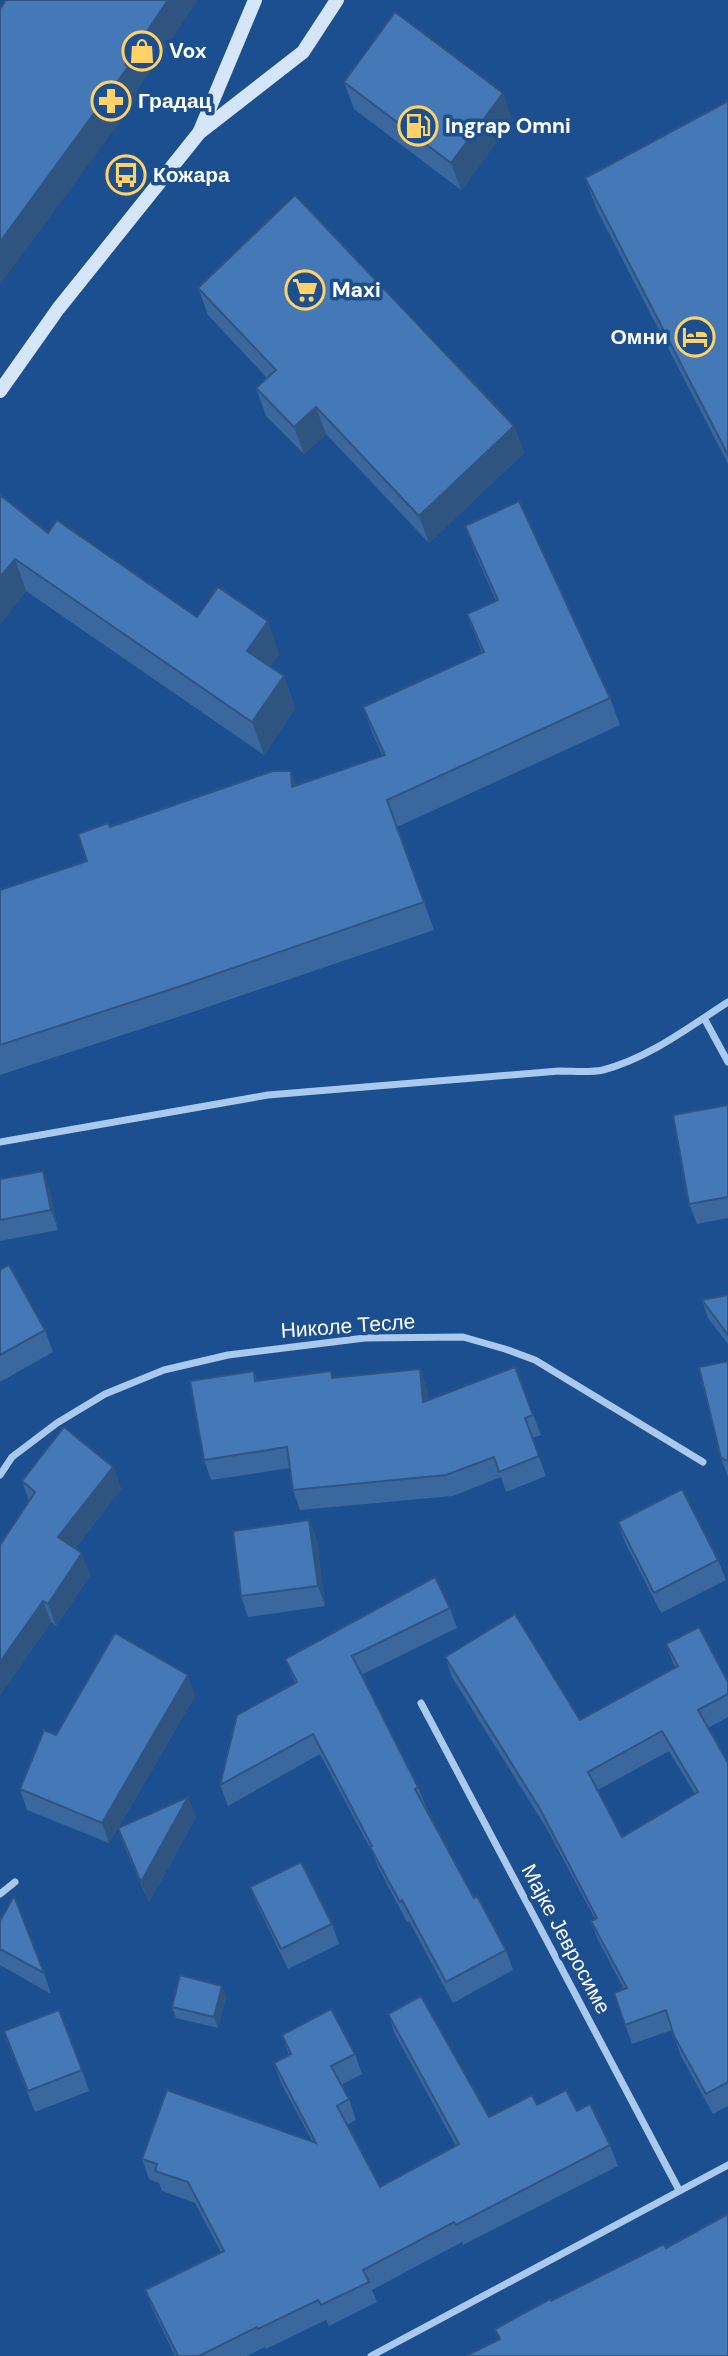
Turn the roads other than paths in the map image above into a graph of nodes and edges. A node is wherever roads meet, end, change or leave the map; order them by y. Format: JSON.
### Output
{"nodes":[{"id":1,"x":255,"y":0,"type":"edge"},
{"id":2,"x":337,"y":0,"type":"edge"},
{"id":3,"x":200,"y":133,"type":"junction"},
{"id":4,"x":0,"y":391,"type":"edge"},
{"id":5,"x":728,"y":1002,"type":"edge"},
{"id":6,"x":704,"y":1018,"type":"junction"},
{"id":7,"x":728,"y":1062,"type":"edge"},
{"id":8,"x":0,"y":1142,"type":"edge"},
{"id":9,"x":703,"y":1462,"type":"dead end"},
{"id":10,"x":0,"y":1475,"type":"edge"},
{"id":11,"x":421,"y":1703,"type":"dead end"},
{"id":12,"x":15,"y":1881,"type":"dead end"},
{"id":13,"x":0,"y":1894,"type":"edge"},
{"id":14,"x":728,"y":2165,"type":"edge"},
{"id":15,"x":679,"y":2190,"type":"junction"},
{"id":16,"x":371,"y":2356,"type":"edge"}],
"edges":[{"from":1,"to":3,"type":"main road"},
{"from":2,"to":3,"type":"main road"},
{"from":3,"to":4,"type":"main road"},
{"from":5,"to":6,"type":"street"},
{"from":6,"to":7,"type":"street"},
{"from":6,"to":8,"type":"street"},
{"from":9,"to":10,"type":"street","name":"Николе Тесле"},
{"from":11,"to":15,"type":"street","name":"Мајке Јевросиме"},
{"from":12,"to":13,"type":"street"},
{"from":14,"to":15,"type":"street"},
{"from":15,"to":16,"type":"street"}]}
